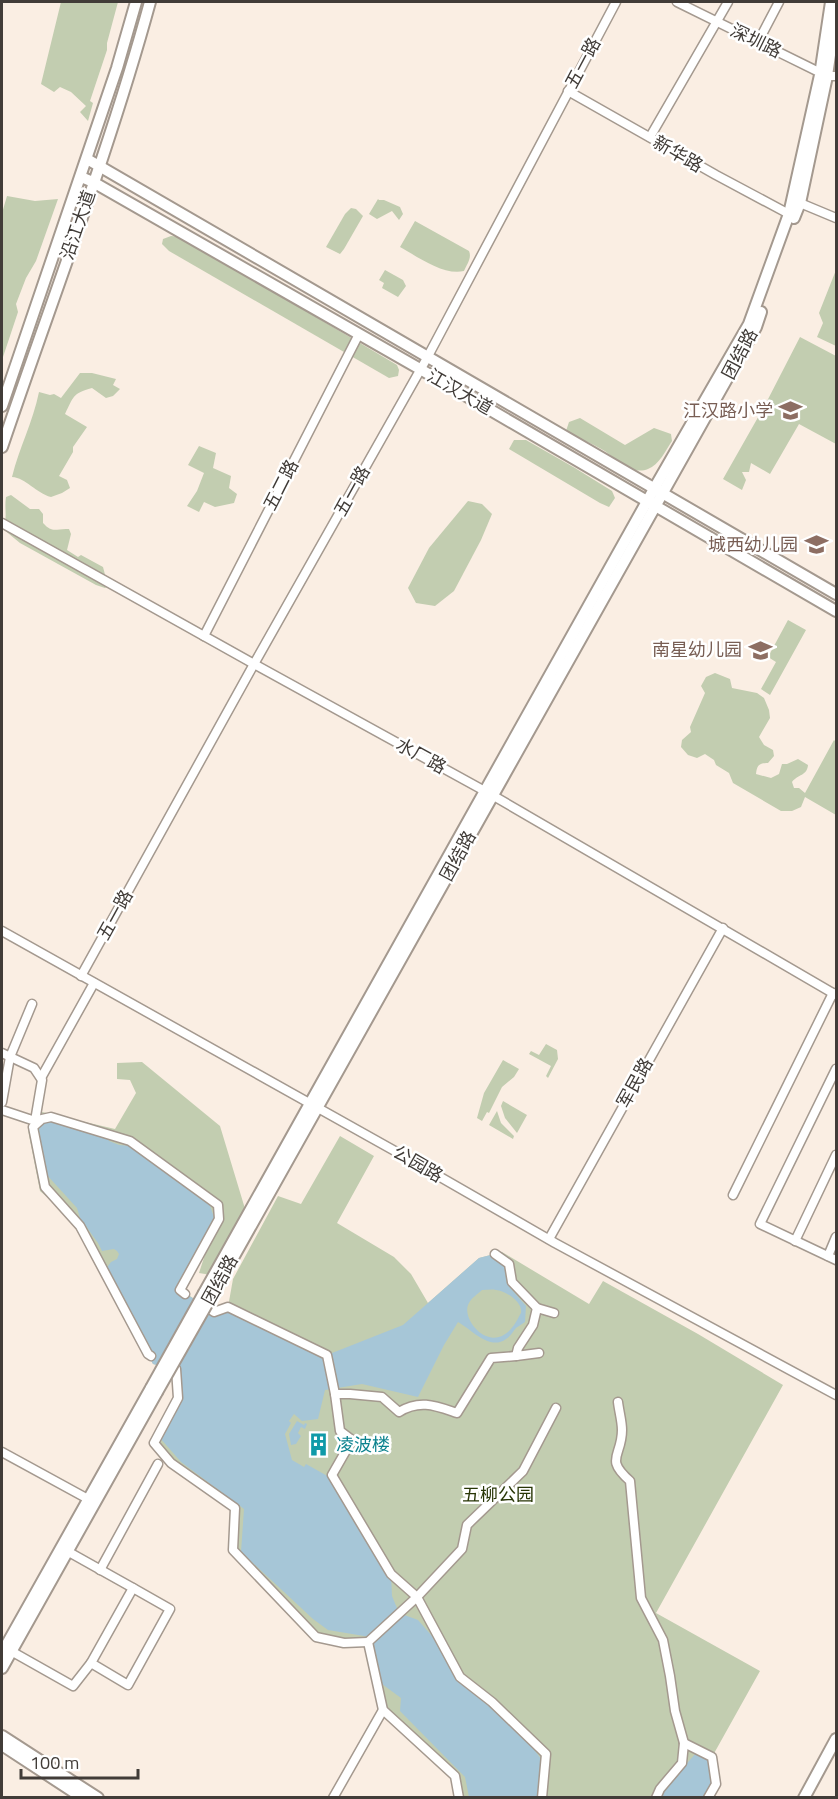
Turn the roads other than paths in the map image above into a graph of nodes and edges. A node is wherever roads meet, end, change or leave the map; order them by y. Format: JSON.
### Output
{"nodes":[{"id":1,"x":136,"y":2,"type":"edge"},
{"id":2,"x":150,"y":2,"type":"edge"},
{"id":3,"x":616,"y":2,"type":"edge"},
{"id":4,"x":677,"y":2,"type":"edge"},
{"id":5,"x":728,"y":2,"type":"edge"},
{"id":6,"x":779,"y":2,"type":"edge"},
{"id":7,"x":831,"y":2,"type":"edge"},
{"id":8,"x":837,"y":13,"type":"edge"},
{"id":9,"x":717,"y":22,"type":"junction"},
{"id":10,"x":758,"y":42,"type":"junction"},
{"id":11,"x":828,"y":75,"type":"edge"},
{"id":12,"x":568,"y":91,"type":"junction"},
{"id":13,"x":650,"y":137,"type":"junction"},
{"id":14,"x":87,"y":159,"type":"junction"},
{"id":15,"x":99,"y":165,"type":"junction"},
{"id":16,"x":81,"y":177,"type":"junction"},
{"id":17,"x":93,"y":182,"type":"junction"},
{"id":18,"x":800,"y":200,"type":"junction"},
{"id":19,"x":837,"y":213,"type":"edge"},
{"id":20,"x":789,"y":214,"type":"junction"},
{"id":21,"x":837,"y":218,"type":"edge"},
{"id":22,"x":359,"y":334,"type":"junction"},
{"id":23,"x":427,"y":358,"type":"junction"},
{"id":24,"x":420,"y":369,"type":"junction"},
{"id":25,"x":2,"y":406,"type":"edge"},
{"id":26,"x":2,"y":447,"type":"edge"},
{"id":27,"x":658,"y":492,"type":"junction"},
{"id":28,"x":652,"y":504,"type":"junction"},
{"id":29,"x":2,"y":523,"type":"edge"},
{"id":30,"x":837,"y":594,"type":"edge"},
{"id":31,"x":837,"y":611,"type":"edge"},
{"id":32,"x":204,"y":636,"type":"junction"},
{"id":33,"x":254,"y":664,"type":"junction"},
{"id":34,"x":489,"y":793,"type":"junction"},
{"id":35,"x":723,"y":928,"type":"junction"},
{"id":36,"x":2,"y":929,"type":"edge"},
{"id":37,"x":82,"y":974,"type":"junction"},
{"id":38,"x":94,"y":983,"type":"junction"},
{"id":39,"x":835,"y":994,"type":"edge"},
{"id":40,"x":32,"y":1004,"type":"dead end"},
{"id":41,"x":2,"y":1053,"type":"edge"},
{"id":42,"x":10,"y":1057,"type":"junction"},
{"id":43,"x":837,"y":1069,"type":"edge"},
{"id":44,"x":41,"y":1078,"type":"junction"},
{"id":45,"x":2,"y":1102,"type":"edge"},
{"id":46,"x":315,"y":1104,"type":"junction"},
{"id":47,"x":2,"y":1110,"type":"edge"},
{"id":48,"x":837,"y":1155,"type":"edge"},
{"id":49,"x":733,"y":1195,"type":"dead end"},
{"id":50,"x":550,"y":1237,"type":"junction"},
{"id":51,"x":837,"y":1237,"type":"edge"},
{"id":52,"x":795,"y":1241,"type":"junction"},
{"id":53,"x":495,"y":1254,"type":"dead end"},
{"id":54,"x":828,"y":1256,"type":"junction"},
{"id":55,"x":837,"y":1260,"type":"edge"},
{"id":56,"x":185,"y":1294,"type":"dead end"},
{"id":57,"x":537,"y":1308,"type":"junction"},
{"id":58,"x":212,"y":1310,"type":"dead end"},
{"id":59,"x":554,"y":1313,"type":"dead end"},
{"id":60,"x":539,"y":1353,"type":"dead end"},
{"id":61,"x":151,"y":1356,"type":"dead end"},
{"id":62,"x":516,"y":1356,"type":"junction"},
{"id":63,"x":176,"y":1369,"type":"dead end"},
{"id":64,"x":837,"y":1389,"type":"edge"},
{"id":65,"x":154,"y":1390,"type":"junction"},
{"id":66,"x":335,"y":1394,"type":"junction"},
{"id":67,"x":837,"y":1395,"type":"edge"},
{"id":68,"x":618,"y":1402,"type":"dead end"},
{"id":69,"x":556,"y":1408,"type":"dead end"},
{"id":70,"x":2,"y":1452,"type":"edge"},
{"id":71,"x":158,"y":1464,"type":"dead end"},
{"id":72,"x":88,"y":1499,"type":"junction"},
{"id":73,"x":67,"y":1551,"type":"junction"},
{"id":74,"x":100,"y":1569,"type":"junction"},
{"id":75,"x":133,"y":1588,"type":"junction"},
{"id":76,"x":417,"y":1597,"type":"junction"},
{"id":77,"x":368,"y":1642,"type":"junction"},
{"id":78,"x":6,"y":1652,"type":"edge"},
{"id":79,"x":91,"y":1664,"type":"junction"},
{"id":80,"x":2,"y":1668,"type":"edge"},
{"id":81,"x":383,"y":1710,"type":"junction"},
{"id":82,"x":2,"y":1736,"type":"edge"},
{"id":83,"x":837,"y":1739,"type":"edge"},
{"id":84,"x":684,"y":1743,"type":"junction"},
{"id":85,"x":2,"y":1745,"type":"edge"},
{"id":86,"x":837,"y":1752,"type":"edge"},
{"id":87,"x":83,"y":1797,"type":"edge"},
{"id":88,"x":98,"y":1797,"type":"edge"},
{"id":89,"x":333,"y":1797,"type":"edge"},
{"id":90,"x":459,"y":1797,"type":"edge"},
{"id":91,"x":542,"y":1797,"type":"edge"},
{"id":92,"x":656,"y":1797,"type":"edge"},
{"id":93,"x":708,"y":1797,"type":"edge"},
{"id":94,"x":804,"y":1797,"type":"edge"},
{"id":95,"x":811,"y":1797,"type":"edge"}],
"edges":[{"from":1,"to":14,"type":"main road","name":"沿江大道"},
{"from":2,"to":15,"type":"main road","name":"沿江大道"},
{"from":3,"to":12,"type":"street","name":"五一路"},
{"from":4,"to":9,"type":"street","name":"深圳路"},
{"from":5,"to":9,"type":"street"},
{"from":6,"to":10,"type":"street"},
{"from":7,"to":11,"type":"main road","name":"团结路"},
{"from":8,"to":11,"type":"main road","name":"团结路"},
{"from":9,"to":10,"type":"street","name":"深圳路"},
{"from":9,"to":13,"type":"street"},
{"from":10,"to":11,"type":"street","name":"深圳路"},
{"from":11,"to":18,"type":"main road","name":"团结路"},
{"from":11,"to":20,"type":"main road","name":"团结路"},
{"from":12,"to":13,"type":"street","name":"新华路"},
{"from":12,"to":23,"type":"street","name":"五一路"},
{"from":13,"to":20,"type":"street","name":"新华路"},
{"from":14,"to":15,"type":"main road","name":"江汉大道"},
{"from":14,"to":16,"type":"main road","name":"沿江大道"},
{"from":15,"to":17,"type":"main road","name":"沿江大道"},
{"from":15,"to":23,"type":"main road","name":"江汉大道"},
{"from":16,"to":17,"type":"main road","name":"江汉大道"},
{"from":16,"to":25,"type":"main road","name":"沿江大道"},
{"from":17,"to":22,"type":"main road","name":"江汉大道"},
{"from":17,"to":26,"type":"main road","name":"沿江大道"},
{"from":18,"to":19,"type":"street"},
{"from":18,"to":21,"type":"street"},
{"from":18,"to":27,"type":"main road","name":"团结路"},
{"from":20,"to":27,"type":"main road","name":"团结路"},
{"from":22,"to":24,"type":"main road","name":"江汉大道"},
{"from":22,"to":32,"type":"street","name":"五二路"},
{"from":23,"to":24,"type":"street","name":"五一路"},
{"from":23,"to":27,"type":"main road","name":"江汉大道"},
{"from":24,"to":28,"type":"main road","name":"江汉大道"},
{"from":24,"to":33,"type":"street","name":"五一路"},
{"from":27,"to":28,"type":"main road","name":"团结路"},
{"from":27,"to":30,"type":"main road","name":"江汉大道"},
{"from":28,"to":31,"type":"main road","name":"江汉大道"},
{"from":28,"to":34,"type":"main road","name":"团结路"},
{"from":29,"to":32,"type":"street","name":"水厂路"},
{"from":32,"to":33,"type":"street","name":"水厂路"},
{"from":33,"to":34,"type":"street","name":"水厂路"},
{"from":33,"to":37,"type":"street","name":"五一路"},
{"from":34,"to":35,"type":"street","name":"水厂路"},
{"from":34,"to":46,"type":"main road","name":"团结路"},
{"from":35,"to":39,"type":"street","name":"水厂路"},
{"from":35,"to":50,"type":"street","name":"军民路"},
{"from":36,"to":37,"type":"street"},
{"from":37,"to":38,"type":"street","name":"公园路"},
{"from":37,"to":46,"type":"street"},
{"from":38,"to":44,"type":"street"},
{"from":38,"to":46,"type":"street","name":"公园路"},
{"from":39,"to":49,"type":"street"},
{"from":40,"to":42,"type":"street"},
{"from":41,"to":42,"type":"street"},
{"from":42,"to":44,"type":"street"},
{"from":42,"to":45,"type":"street"},
{"from":43,"to":52,"type":"street"},
{"from":44,"to":47,"type":"street"},
{"from":46,"to":50,"type":"street","name":"公园路"},
{"from":46,"to":65,"type":"main road","name":"团结路","bridge":true},
{"from":48,"to":52,"type":"street"},
{"from":50,"to":64,"type":"street"},
{"from":50,"to":67,"type":"street","name":"公园路"},
{"from":51,"to":54,"type":"street"},
{"from":52,"to":54,"type":"street"},
{"from":53,"to":57,"type":"street"},
{"from":54,"to":55,"type":"street"},
{"from":56,"to":61,"type":"street"},
{"from":57,"to":59,"type":"street"},
{"from":57,"to":62,"type":"street"},
{"from":58,"to":66,"type":"street"},
{"from":60,"to":62,"type":"street"},
{"from":62,"to":66,"type":"street"},
{"from":63,"to":77,"type":"street"},
{"from":65,"to":72,"type":"main road","name":"团结路"},
{"from":65,"to":73,"type":"main road","name":"团结路"},
{"from":66,"to":76,"type":"street"},
{"from":68,"to":84,"type":"street"},
{"from":69,"to":76,"type":"street"},
{"from":70,"to":72,"type":"street"},
{"from":71,"to":74,"type":"street"},
{"from":72,"to":78,"type":"main road","name":"团结路"},
{"from":73,"to":74,"type":"street"},
{"from":73,"to":78,"type":"main road","name":"团结路"},
{"from":74,"to":75,"type":"street"},
{"from":75,"to":79,"type":"street"},
{"from":75,"to":79,"type":"street"},
{"from":76,"to":77,"type":"street"},
{"from":76,"to":91,"type":"street"},
{"from":77,"to":81,"type":"street"},
{"from":78,"to":79,"type":"street"},
{"from":78,"to":80,"type":"main road","name":"团结路"},
{"from":81,"to":89,"type":"street"},
{"from":81,"to":90,"type":"street"},
{"from":82,"to":88,"type":"main road"},
{"from":83,"to":94,"type":"main road"},
{"from":84,"to":92,"type":"street"},
{"from":84,"to":93,"type":"street"},
{"from":85,"to":87,"type":"main road"},
{"from":86,"to":95,"type":"main road"}]}
